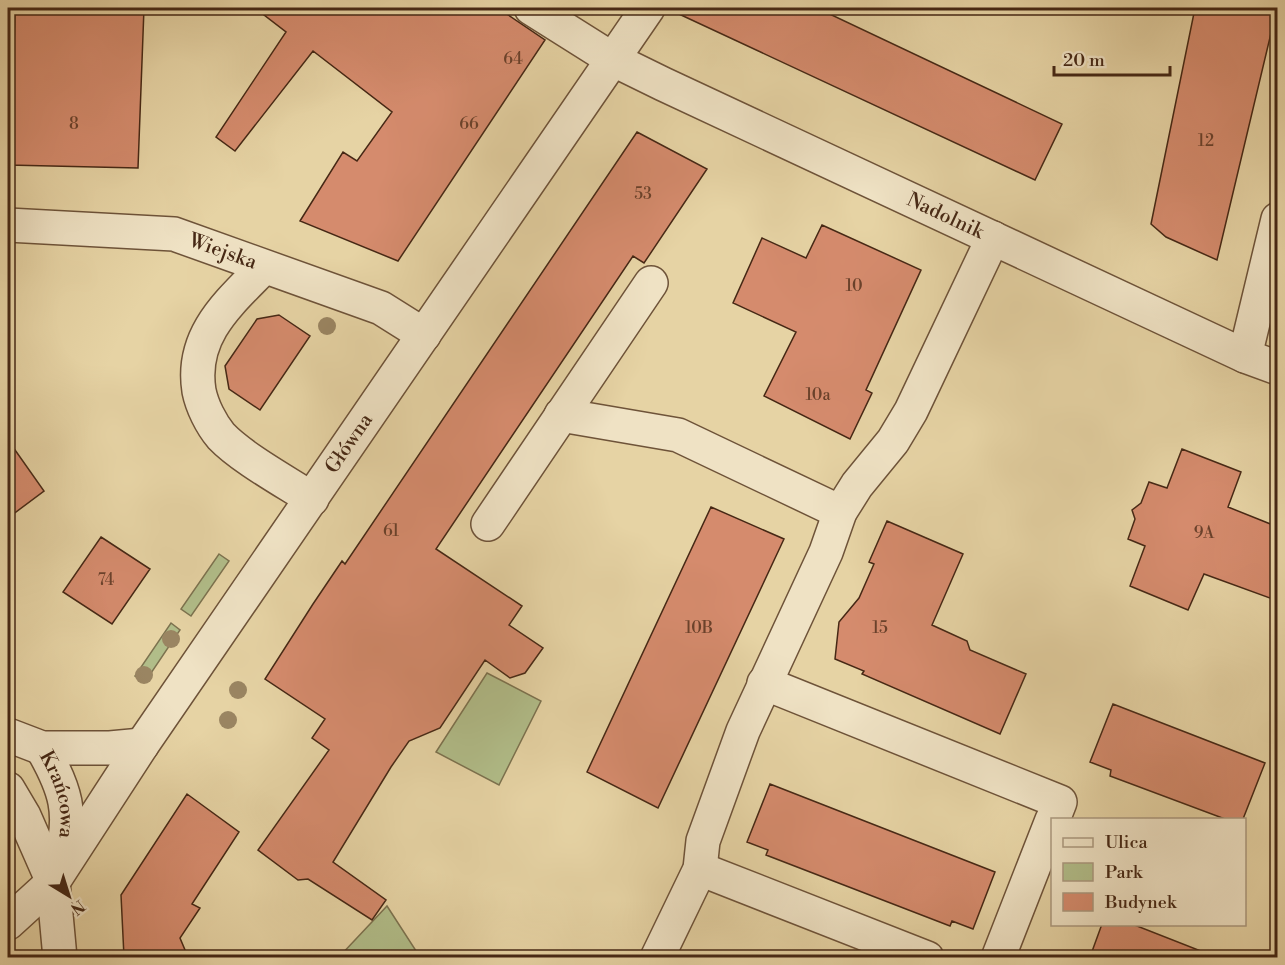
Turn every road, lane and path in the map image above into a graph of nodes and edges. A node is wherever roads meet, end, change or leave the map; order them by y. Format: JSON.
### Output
{"nodes":[{"id":1,"x":531,"y":8,"type":"edge"},
{"id":2,"x":648,"y":8,"type":"edge"},
{"id":3,"x":612,"y":59,"type":"junction"},
{"id":4,"x":1278,"y":219,"type":"edge"},
{"id":5,"x":8,"y":225,"type":"edge"},
{"id":6,"x":993,"y":238,"type":"junction"},
{"id":7,"x":264,"y":267,"type":"junction"},
{"id":8,"x":651,"y":283,"type":"dead end"},
{"id":9,"x":423,"y":335,"type":"junction"},
{"id":10,"x":1245,"y":356,"type":"junction"},
{"id":11,"x":1278,"y":368,"type":"edge"},
{"id":12,"x":561,"y":415,"type":"junction"},
{"id":13,"x":312,"y":499,"type":"junction"},
{"id":14,"x":840,"y":512,"type":"junction"},
{"id":15,"x":488,"y":524,"type":"dead end"},
{"id":16,"x":764,"y":683,"type":"junction"},
{"id":17,"x":8,"y":735,"type":"edge"},
{"id":18,"x":142,"y":745,"type":"junction"},
{"id":19,"x":42,"y":748,"type":"junction"},
{"id":20,"x":8,"y":789,"type":"edge"},
{"id":21,"x":1054,"y":818,"type":"edge"},
{"id":22,"x":1051,"y":825,"type":"edge"},
{"id":23,"x":700,"y":868,"type":"junction"},
{"id":24,"x":53,"y":882,"type":"junction"},
{"id":25,"x":8,"y":923,"type":"edge"},
{"id":26,"x":60,"y":957,"type":"edge"},
{"id":27,"x":657,"y":957,"type":"edge"},
{"id":28,"x":927,"y":957,"type":"edge"},
{"id":29,"x":998,"y":957,"type":"edge"}],
"edges":[{"from":1,"to":3,"type":"street","name":"Nadolnik"},
{"from":2,"to":3,"type":"street","name":"Główna"},
{"from":3,"to":6,"type":"street","name":"Nadolnik"},
{"from":3,"to":9,"type":"street","name":"Główna"},
{"from":4,"to":10,"type":"street"},
{"from":5,"to":7,"type":"street","name":"Wiejska"},
{"from":6,"to":10,"type":"street","name":"Nadolnik"},
{"from":6,"to":14,"type":"street"},
{"from":7,"to":9,"type":"street","name":"Wiejska"},
{"from":7,"to":13,"type":"street"},
{"from":8,"to":12,"type":"street"},
{"from":9,"to":13,"type":"street","name":"Główna"},
{"from":10,"to":11,"type":"street","name":"Nadolnik"},
{"from":12,"to":14,"type":"street"},
{"from":12,"to":15,"type":"street"},
{"from":13,"to":18,"type":"street","name":"Główna"},
{"from":14,"to":16,"type":"street"},
{"from":16,"to":21,"type":"street"},
{"from":16,"to":23,"type":"street"},
{"from":17,"to":19,"type":"street","name":"Krańcowa"},
{"from":18,"to":19,"type":"street"},
{"from":18,"to":24,"type":"street","name":"Główna"},
{"from":19,"to":24,"type":"street","name":"Krańcowa"},
{"from":20,"to":24,"type":"street","name":"Krańcowa"},
{"from":22,"to":29,"type":"street"},
{"from":23,"to":27,"type":"street"},
{"from":23,"to":28,"type":"street"},
{"from":24,"to":25,"type":"street","name":"Główna"},
{"from":24,"to":26,"type":"street"}]}
